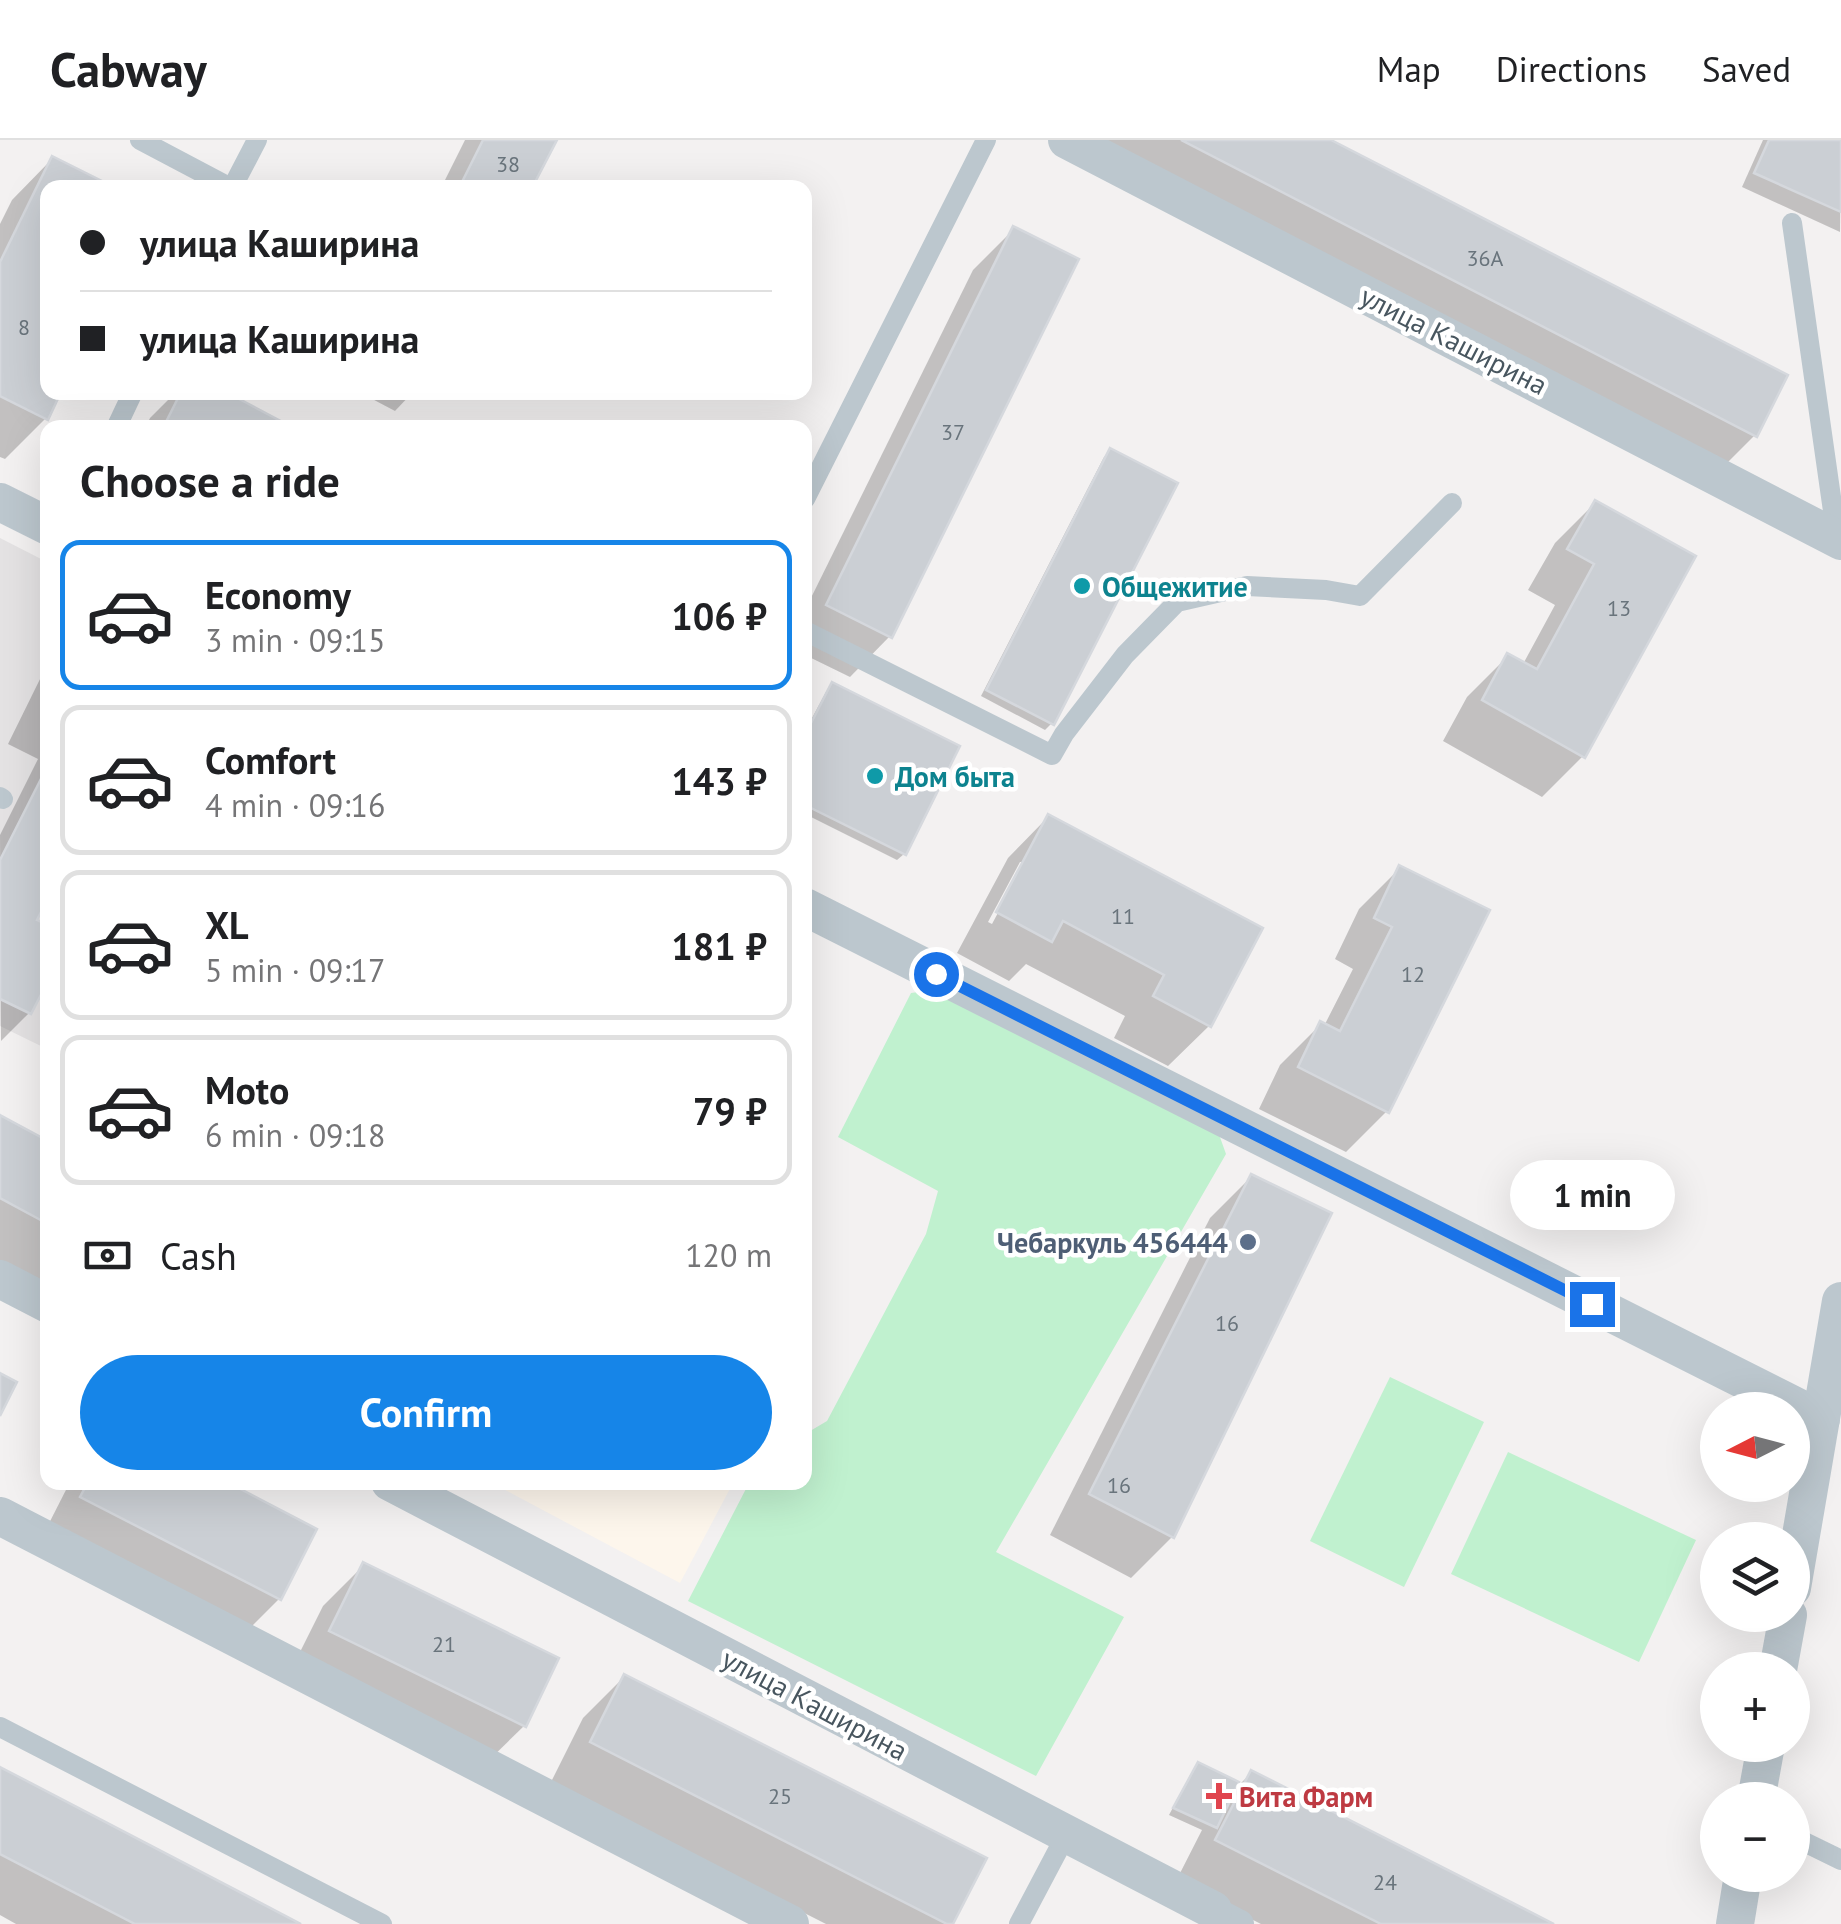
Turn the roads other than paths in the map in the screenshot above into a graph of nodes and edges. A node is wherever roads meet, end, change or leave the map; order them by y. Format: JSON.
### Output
{"nodes":[{"id":1,"x":140,"y":140,"type":"edge"},
{"id":2,"x":257,"y":140,"type":"edge"},
{"id":3,"x":986,"y":140,"type":"edge"},
{"id":4,"x":1067,"y":140,"type":"edge"},
{"id":5,"x":216,"y":180,"type":"edge"},
{"id":6,"x":235,"y":180,"type":"edge"},
{"id":7,"x":1792,"y":223,"type":"dead end"},
{"id":8,"x":812,"y":485,"type":"edge"},
{"id":9,"x":0,"y":502,"type":"edge"},
{"id":10,"x":1452,"y":503,"type":"dead end"},
{"id":11,"x":40,"y":522,"type":"edge"},
{"id":12,"x":1840,"y":545,"type":"edge"},
{"id":13,"x":812,"y":635,"type":"edge"},
{"id":14,"x":812,"y":911,"type":"edge"},
{"id":15,"x":0,"y":1279,"type":"edge"},
{"id":16,"x":40,"y":1300,"type":"edge"},
{"id":17,"x":1841,"y":1301,"type":"edge"},
{"id":18,"x":1821,"y":1419,"type":"junction"},
{"id":19,"x":405,"y":1490,"type":"edge"},
{"id":20,"x":0,"y":1516,"type":"edge"},
{"id":21,"x":1803,"y":1522,"type":"edge"},
{"id":22,"x":0,"y":1727,"type":"edge"},
{"id":23,"x":1066,"y":1835,"type":"junction"},
{"id":24,"x":1810,"y":1845,"type":"edge"},
{"id":25,"x":1841,"y":1860,"type":"edge"},
{"id":26,"x":1740,"y":1892,"type":"edge"},
{"id":27,"x":1227,"y":1917,"type":"edge"},
{"id":28,"x":382,"y":1924,"type":"edge"},
{"id":29,"x":790,"y":1924,"type":"edge"},
{"id":30,"x":1019,"y":1924,"type":"edge"},
{"id":31,"x":1735,"y":1924,"type":"edge"}],
"edges":[{"from":1,"to":5,"type":"lane"},
{"from":2,"to":6,"type":"lane"},
{"from":3,"to":8,"type":"lane"},
{"from":4,"to":12,"type":"street","name":"улица Каширина"},
{"from":7,"to":12,"type":"lane"},
{"from":9,"to":11,"type":"street"},
{"from":10,"to":13,"type":"lane"},
{"from":14,"to":18,"type":"street"},
{"from":15,"to":16,"type":"street"},
{"from":17,"to":18,"type":"street"},
{"from":18,"to":21,"type":"street"},
{"from":19,"to":23,"type":"street","name":"улица Каширина"},
{"from":20,"to":29,"type":"street"},
{"from":22,"to":28,"type":"lane"},
{"from":23,"to":27,"type":"street","name":"улица Каширина"},
{"from":23,"to":30,"type":"lane"},
{"from":24,"to":25,"type":"lane"},
{"from":26,"to":31,"type":"street"}]}
